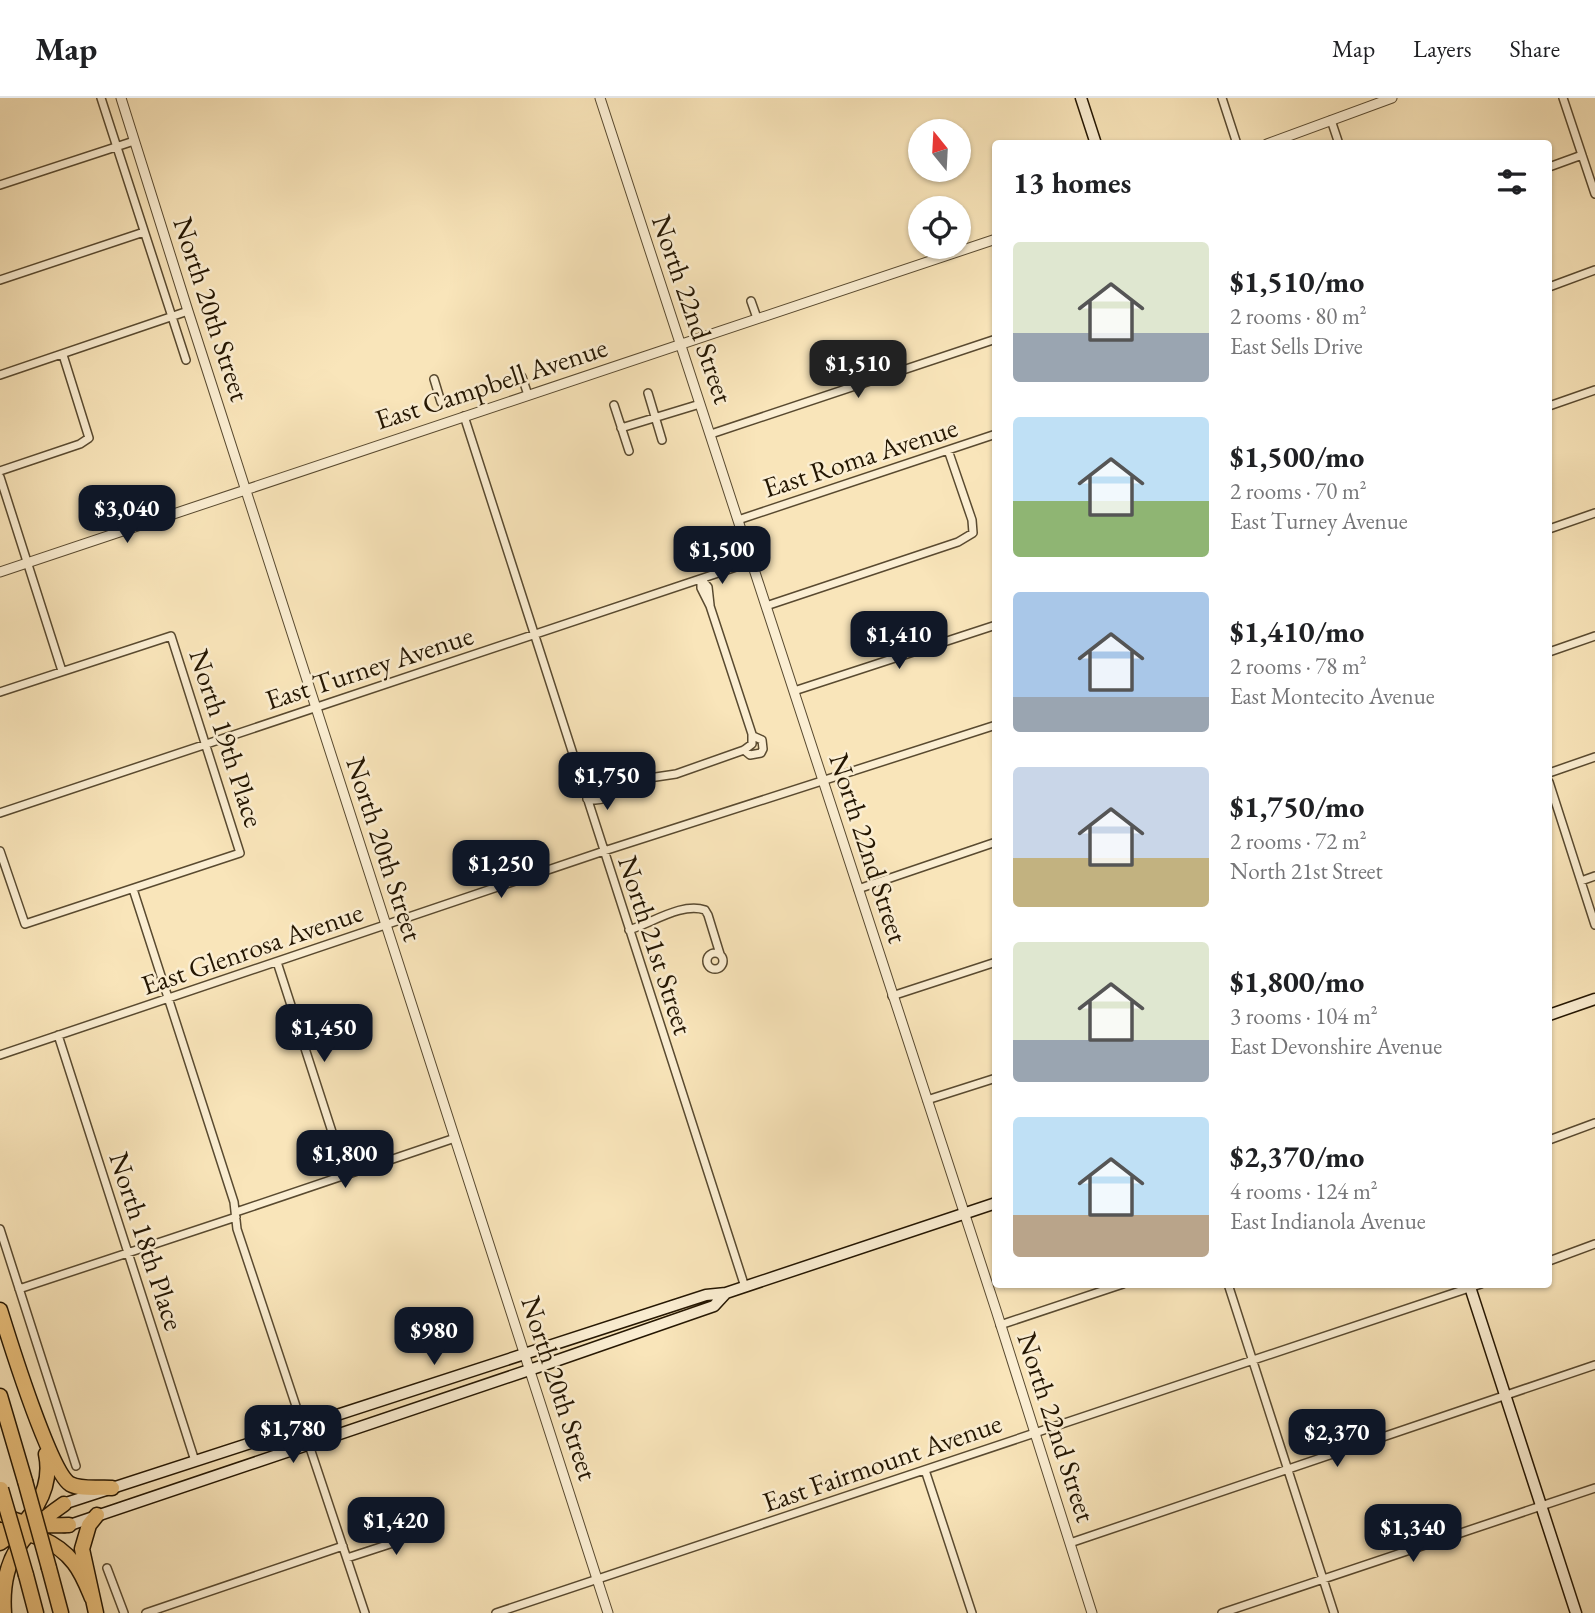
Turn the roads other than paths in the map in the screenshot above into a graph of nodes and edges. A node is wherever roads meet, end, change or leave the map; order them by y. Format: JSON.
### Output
{"nodes":[{"id":1,"x":101,"y":98,"type":"edge"},
{"id":2,"x":121,"y":98,"type":"edge"},
{"id":3,"x":600,"y":98,"type":"edge"},
{"id":4,"x":1081,"y":98,"type":"edge"},
{"id":5,"x":1222,"y":98,"type":"edge"},
{"id":6,"x":1392,"y":98,"type":"edge"},
{"id":7,"x":1563,"y":98,"type":"edge"},
{"id":8,"x":1331,"y":120,"type":"junction"},
{"id":9,"x":1095,"y":140,"type":"edge"},
{"id":10,"x":1236,"y":140,"type":"edge"},
{"id":11,"x":1278,"y":140,"type":"edge"},
{"id":12,"x":1338,"y":140,"type":"edge"},
{"id":13,"x":134,"y":141,"type":"junction"},
{"id":14,"x":117,"y":146,"type":"junction"},
{"id":15,"x":1583,"y":155,"type":"junction"},
{"id":16,"x":1552,"y":166,"type":"edge"},
{"id":17,"x":0,"y":185,"type":"edge"},
{"id":18,"x":1595,"y":194,"type":"edge"},
{"id":19,"x":144,"y":232,"type":"junction"},
{"id":20,"x":992,"y":240,"type":"edge"},
{"id":21,"x":1595,"y":270,"type":"edge"},
{"id":22,"x":0,"y":280,"type":"edge"},
{"id":23,"x":1552,"y":286,"type":"edge"},
{"id":24,"x":751,"y":302,"type":"dead end"},
{"id":25,"x":188,"y":311,"type":"junction"},
{"id":26,"x":171,"y":317,"type":"junction"},
{"id":27,"x":757,"y":318,"type":"junction"},
{"id":28,"x":992,"y":340,"type":"edge"},
{"id":29,"x":680,"y":344,"type":"junction"},
{"id":30,"x":63,"y":355,"type":"junction"},
{"id":31,"x":186,"y":360,"type":"dead end"},
{"id":32,"x":0,"y":375,"type":"edge"},
{"id":33,"x":522,"y":377,"type":"dead end"},
{"id":34,"x":434,"y":379,"type":"dead end"},
{"id":35,"x":1595,"y":390,"type":"edge"},
{"id":36,"x":648,"y":393,"type":"dead end"},
{"id":37,"x":528,"y":394,"type":"junction"},
{"id":38,"x":441,"y":402,"type":"dead end"},
{"id":39,"x":700,"y":404,"type":"junction"},
{"id":40,"x":614,"y":405,"type":"dead end"},
{"id":41,"x":1552,"y":405,"type":"edge"},
{"id":42,"x":464,"y":416,"type":"junction"},
{"id":43,"x":655,"y":418,"type":"junction"},
{"id":44,"x":621,"y":428,"type":"junction"},
{"id":45,"x":710,"y":434,"type":"junction"},
{"id":46,"x":992,"y":435,"type":"edge"},
{"id":47,"x":662,"y":440,"type":"dead end"},
{"id":48,"x":948,"y":450,"type":"junction"},
{"id":49,"x":629,"y":451,"type":"dead end"},
{"id":50,"x":0,"y":471,"type":"edge"},
{"id":51,"x":0,"y":477,"type":"edge"},
{"id":52,"x":246,"y":489,"type":"junction"},
{"id":53,"x":1595,"y":513,"type":"edge"},
{"id":54,"x":738,"y":520,"type":"junction"},
{"id":55,"x":1552,"y":528,"type":"edge"},
{"id":56,"x":751,"y":562,"type":"junction"},
{"id":57,"x":27,"y":563,"type":"junction"},
{"id":58,"x":0,"y":572,"type":"edge"},
{"id":59,"x":701,"y":579,"type":"junction"},
{"id":60,"x":766,"y":606,"type":"junction"},
{"id":61,"x":992,"y":626,"type":"edge"},
{"id":62,"x":533,"y":635,"type":"junction"},
{"id":63,"x":1595,"y":636,"type":"edge"},
{"id":64,"x":1552,"y":651,"type":"edge"},
{"id":65,"x":62,"y":671,"type":"junction"},
{"id":66,"x":794,"y":691,"type":"junction"},
{"id":67,"x":0,"y":692,"type":"edge"},
{"id":68,"x":316,"y":707,"type":"junction"},
{"id":69,"x":992,"y":726,"type":"edge"},
{"id":70,"x":753,"y":737,"type":"junction"},
{"id":71,"x":207,"y":744,"type":"junction"},
{"id":72,"x":744,"y":750,"type":"junction"},
{"id":73,"x":1595,"y":757,"type":"edge"},
{"id":74,"x":1552,"y":772,"type":"edge"},
{"id":75,"x":823,"y":780,"type":"junction"},
{"id":76,"x":1552,"y":791,"type":"edge"},
{"id":77,"x":587,"y":799,"type":"junction"},
{"id":78,"x":0,"y":813,"type":"edge"},
{"id":79,"x":992,"y":843,"type":"edge"},
{"id":80,"x":0,"y":851,"type":"edge"},
{"id":81,"x":604,"y":851,"type":"junction"},
{"id":82,"x":1595,"y":876,"type":"edge"},
{"id":83,"x":1581,"y":881,"type":"junction"},
{"id":84,"x":858,"y":888,"type":"junction"},
{"id":85,"x":133,"y":889,"type":"junction"},
{"id":86,"x":386,"y":925,"type":"junction"},
{"id":87,"x":1595,"y":925,"type":"edge"},
{"id":88,"x":629,"y":930,"type":"junction"},
{"id":89,"x":720,"y":954,"type":"dead end"},
{"id":90,"x":277,"y":962,"type":"junction"},
{"id":91,"x":992,"y":963,"type":"edge"},
{"id":92,"x":892,"y":996,"type":"junction"},
{"id":93,"x":168,"y":998,"type":"junction"},
{"id":94,"x":1595,"y":999,"type":"edge"},
{"id":95,"x":1552,"y":1014,"type":"edge"},
{"id":96,"x":58,"y":1035,"type":"junction"},
{"id":97,"x":0,"y":1055,"type":"edge"},
{"id":98,"x":992,"y":1078,"type":"edge"},
{"id":99,"x":927,"y":1100,"type":"junction"},
{"id":100,"x":1595,"y":1123,"type":"edge"},
{"id":101,"x":455,"y":1138,"type":"junction"},
{"id":102,"x":1552,"y":1139,"type":"edge"},
{"id":103,"x":345,"y":1175,"type":"junction"},
{"id":104,"x":992,"y":1204,"type":"edge"},
{"id":105,"x":963,"y":1214,"type":"junction"},
{"id":106,"x":236,"y":1215,"type":"junction"},
{"id":107,"x":0,"y":1229,"type":"edge"},
{"id":108,"x":1595,"y":1244,"type":"edge"},
{"id":109,"x":129,"y":1253,"type":"junction"},
{"id":110,"x":1552,"y":1260,"type":"edge"},
{"id":111,"x":744,"y":1287,"type":"junction"},
{"id":112,"x":1111,"y":1288,"type":"edge"},
{"id":113,"x":1229,"y":1288,"type":"edge"},
{"id":114,"x":1467,"y":1288,"type":"edge"},
{"id":115,"x":1474,"y":1288,"type":"edge"},
{"id":116,"x":19,"y":1289,"type":"junction"},
{"id":117,"x":726,"y":1293,"type":"junction"},
{"id":118,"x":0,"y":1310,"type":"edge"},
{"id":119,"x":1000,"y":1325,"type":"junction"},
{"id":120,"x":525,"y":1354,"type":"junction"},
{"id":121,"x":1253,"y":1362,"type":"junction"},
{"id":122,"x":1595,"y":1366,"type":"edge"},
{"id":123,"x":530,"y":1370,"type":"junction"},
{"id":124,"x":0,"y":1396,"type":"edge"},
{"id":125,"x":1505,"y":1397,"type":"junction"},
{"id":126,"x":303,"y":1427,"type":"junction"},
{"id":127,"x":1034,"y":1434,"type":"junction"},
{"id":128,"x":43,"y":1435,"type":"junction"},
{"id":129,"x":310,"y":1443,"type":"junction"},
{"id":130,"x":195,"y":1461,"type":"junction"},
{"id":131,"x":76,"y":1466,"type":"dead end"},
{"id":132,"x":925,"y":1470,"type":"junction"},
{"id":133,"x":1288,"y":1471,"type":"junction"},
{"id":134,"x":1,"y":1486,"type":"edge"},
{"id":135,"x":112,"y":1488,"type":"junction"},
{"id":136,"x":1595,"y":1488,"type":"edge"},
{"id":137,"x":64,"y":1504,"type":"joint"},
{"id":138,"x":1541,"y":1506,"type":"junction"},
{"id":139,"x":0,"y":1513,"type":"edge"},
{"id":140,"x":97,"y":1515,"type":"junction"},
{"id":141,"x":405,"y":1522,"type":"dead end"},
{"id":142,"x":69,"y":1525,"type":"joint"},
{"id":143,"x":0,"y":1528,"type":"edge"},
{"id":144,"x":25,"y":1528,"type":"junction"},
{"id":145,"x":1070,"y":1542,"type":"junction"},
{"id":146,"x":0,"y":1544,"type":"edge"},
{"id":147,"x":343,"y":1546,"type":"junction"},
{"id":148,"x":347,"y":1558,"type":"junction"},
{"id":149,"x":107,"y":1568,"type":"dead end"},
{"id":150,"x":1323,"y":1579,"type":"junction"},
{"id":151,"x":597,"y":1580,"type":"junction"},
{"id":152,"x":92,"y":1598,"type":"junction"},
{"id":153,"x":2,"y":1612,"type":"edge"},
{"id":154,"x":36,"y":1613,"type":"edge"},
{"id":155,"x":61,"y":1613,"type":"edge"},
{"id":156,"x":96,"y":1613,"type":"edge"},
{"id":157,"x":124,"y":1613,"type":"edge"},
{"id":158,"x":146,"y":1613,"type":"edge"},
{"id":159,"x":365,"y":1613,"type":"edge"},
{"id":160,"x":496,"y":1613,"type":"edge"},
{"id":161,"x":608,"y":1613,"type":"edge"},
{"id":162,"x":972,"y":1613,"type":"edge"},
{"id":163,"x":1092,"y":1613,"type":"edge"},
{"id":164,"x":1222,"y":1613,"type":"edge"},
{"id":165,"x":1334,"y":1613,"type":"edge"},
{"id":166,"x":1576,"y":1613,"type":"edge"}],
"edges":[{"from":1,"to":14,"type":"street","name":"North 20th Street"},
{"from":2,"to":13,"type":"street","name":"North 20th Street"},
{"from":3,"to":29,"type":"street","name":"North 22nd Street"},
{"from":4,"to":9,"type":"main road"},
{"from":5,"to":10,"type":"street"},
{"from":6,"to":8,"type":"street"},
{"from":7,"to":15,"type":"street"},
{"from":8,"to":11,"type":"street"},
{"from":8,"to":12,"type":"street"},
{"from":13,"to":14,"type":"street"},
{"from":13,"to":25,"type":"street","name":"North 20th Street"},
{"from":14,"to":17,"type":"street"},
{"from":14,"to":19,"type":"street","name":"North 20th Street"},
{"from":15,"to":16,"type":"street"},
{"from":15,"to":18,"type":"street"},
{"from":19,"to":22,"type":"street"},
{"from":19,"to":26,"type":"street","name":"North 20th Street"},
{"from":20,"to":27,"type":"street","name":"East Campbell Avenue"},
{"from":21,"to":23,"type":"street"},
{"from":24,"to":27,"type":"street"},
{"from":25,"to":26,"type":"street"},
{"from":25,"to":52,"type":"street","name":"North 20th Street"},
{"from":26,"to":30,"type":"street"},
{"from":26,"to":31,"type":"street","name":"North 20th Street"},
{"from":27,"to":29,"type":"street","name":"East Campbell Avenue"},
{"from":28,"to":45,"type":"street"},
{"from":29,"to":37,"type":"street","name":"East Campbell Avenue"},
{"from":29,"to":39,"type":"street","name":"North 22nd Street"},
{"from":30,"to":32,"type":"street"},
{"from":30,"to":50,"type":"street"},
{"from":33,"to":37,"type":"street"},
{"from":34,"to":38,"type":"street"},
{"from":35,"to":41,"type":"street"},
{"from":36,"to":43,"type":"street"},
{"from":37,"to":42,"type":"street","name":"East Campbell Avenue"},
{"from":39,"to":43,"type":"street"},
{"from":39,"to":45,"type":"street","name":"North 22nd Street"},
{"from":40,"to":44,"type":"street"},
{"from":42,"to":52,"type":"street","name":"East Campbell Avenue"},
{"from":42,"to":62,"type":"street","name":"North 21st Street"},
{"from":43,"to":44,"type":"street"},
{"from":43,"to":47,"type":"street"},
{"from":44,"to":49,"type":"street"},
{"from":45,"to":54,"type":"street","name":"North 22nd Street"},
{"from":46,"to":48,"type":"street","name":"East Roma Avenue"},
{"from":48,"to":54,"type":"street","name":"East Roma Avenue"},
{"from":48,"to":60,"type":"street"},
{"from":51,"to":57,"type":"street"},
{"from":52,"to":57,"type":"street","name":"East Campbell Avenue"},
{"from":52,"to":68,"type":"street","name":"North 20th Street"},
{"from":53,"to":55,"type":"street"},
{"from":54,"to":56,"type":"street","name":"North 22nd Street"},
{"from":56,"to":59,"type":"street","name":"East Turney Avenue"},
{"from":56,"to":60,"type":"street","name":"North 22nd Street"},
{"from":57,"to":58,"type":"street","name":"East Campbell Avenue"},
{"from":57,"to":65,"type":"street"},
{"from":59,"to":62,"type":"street","name":"East Turney Avenue"},
{"from":59,"to":70,"type":"street"},
{"from":60,"to":66,"type":"street","name":"North 22nd Street"},
{"from":61,"to":66,"type":"street"},
{"from":62,"to":68,"type":"street","name":"East Turney Avenue"},
{"from":62,"to":77,"type":"street","name":"North 21st Street"},
{"from":63,"to":64,"type":"street"},
{"from":65,"to":67,"type":"street"},
{"from":65,"to":71,"type":"street","name":"North 19th Place"},
{"from":66,"to":75,"type":"street","name":"North 22nd Street"},
{"from":68,"to":71,"type":"street","name":"East Turney Avenue"},
{"from":68,"to":86,"type":"street","name":"North 20th Street"},
{"from":69,"to":75,"type":"street","name":"East Glenrosa Avenue"},
{"from":70,"to":72,"type":"street"},
{"from":70,"to":72,"type":"street"},
{"from":71,"to":78,"type":"street","name":"East Turney Avenue"},
{"from":71,"to":85,"type":"street","name":"North 19th Place"},
{"from":72,"to":77,"type":"street"},
{"from":73,"to":74,"type":"street"},
{"from":75,"to":81,"type":"street","name":"East Glenrosa Avenue"},
{"from":75,"to":84,"type":"street","name":"North 22nd Street"},
{"from":76,"to":83,"type":"street"},
{"from":77,"to":81,"type":"street","name":"North 21st Street"},
{"from":79,"to":84,"type":"street"},
{"from":80,"to":85,"type":"street"},
{"from":81,"to":86,"type":"street","name":"East Glenrosa Avenue"},
{"from":81,"to":88,"type":"street","name":"North 21st Street"},
{"from":82,"to":83,"type":"street"},
{"from":83,"to":87,"type":"street"},
{"from":84,"to":92,"type":"street","name":"North 22nd Street"},
{"from":85,"to":93,"type":"street"},
{"from":86,"to":90,"type":"street","name":"East Glenrosa Avenue"},
{"from":86,"to":101,"type":"street","name":"North 20th Street"},
{"from":88,"to":89,"type":"street"},
{"from":88,"to":111,"type":"street","name":"North 21st Street"},
{"from":90,"to":93,"type":"street","name":"East Glenrosa Avenue"},
{"from":90,"to":103,"type":"street"},
{"from":91,"to":92,"type":"street"},
{"from":92,"to":99,"type":"street","name":"North 22nd Street"},
{"from":93,"to":96,"type":"street","name":"East Glenrosa Avenue"},
{"from":93,"to":106,"type":"street"},
{"from":94,"to":95,"type":"main road"},
{"from":96,"to":97,"type":"street","name":"East Glenrosa Avenue"},
{"from":96,"to":109,"type":"street","name":"North 18th Place"},
{"from":98,"to":99,"type":"street"},
{"from":99,"to":105,"type":"street","name":"North 22nd Street"},
{"from":100,"to":102,"type":"street"},
{"from":101,"to":103,"type":"street"},
{"from":101,"to":120,"type":"street","name":"North 20th Street"},
{"from":103,"to":106,"type":"street"},
{"from":104,"to":105,"type":"main road"},
{"from":105,"to":111,"type":"main road"},
{"from":105,"to":119,"type":"street","name":"North 22nd Street"},
{"from":106,"to":109,"type":"street"},
{"from":106,"to":126,"type":"street"},
{"from":107,"to":116,"type":"street"},
{"from":108,"to":110,"type":"street"},
{"from":109,"to":116,"type":"street"},
{"from":109,"to":130,"type":"street","name":"North 18th Place"},
{"from":111,"to":117,"type":"main road"},
{"from":112,"to":119,"type":"street"},
{"from":113,"to":121,"type":"street"},
{"from":114,"to":121,"type":"street","name":"East Fairmount Avenue"},
{"from":115,"to":125,"type":"main road"},
{"from":116,"to":131,"type":"street"},
{"from":117,"to":120,"type":"main road"},
{"from":117,"to":123,"type":"main road"},
{"from":118,"to":128,"type":"highway"},
{"from":119,"to":127,"type":"street","name":"North 22nd Street"},
{"from":120,"to":123,"type":"street","name":"North 20th Street"},
{"from":120,"to":126,"type":"main road"},
{"from":121,"to":127,"type":"street","name":"East Fairmount Avenue"},
{"from":121,"to":133,"type":"street"},
{"from":122,"to":125,"type":"street"},
{"from":123,"to":129,"type":"main road"},
{"from":123,"to":151,"type":"street","name":"North 20th Street"},
{"from":124,"to":155,"type":"highway","bridge":true},
{"from":125,"to":133,"type":"street"},
{"from":125,"to":138,"type":"main road"},
{"from":126,"to":129,"type":"street"},
{"from":126,"to":130,"type":"main road"},
{"from":127,"to":132,"type":"street","name":"East Fairmount Avenue"},
{"from":127,"to":145,"type":"street","name":"North 22nd Street"},
{"from":128,"to":135,"type":"highway"},
{"from":128,"to":144,"type":"highway"},
{"from":129,"to":140,"type":"main road"},
{"from":129,"to":147,"type":"street"},
{"from":130,"to":135,"type":"main road"},
{"from":132,"to":151,"type":"street","name":"East Fairmount Avenue"},
{"from":132,"to":162,"type":"street"},
{"from":133,"to":145,"type":"street"},
{"from":133,"to":150,"type":"street"},
{"from":134,"to":154,"type":"highway","bridge":true},
{"from":135,"to":137,"type":"main road"},
{"from":136,"to":138,"type":"street"},
{"from":137,"to":144,"type":"highway"},
{"from":138,"to":150,"type":"street"},
{"from":138,"to":166,"type":"main road"},
{"from":139,"to":144,"type":"highway"},
{"from":140,"to":142,"type":"main road"},
{"from":140,"to":152,"type":"highway"},
{"from":141,"to":148,"type":"street"},
{"from":142,"to":144,"type":"highway"},
{"from":143,"to":144,"type":"highway"},
{"from":144,"to":146,"type":"highway"},
{"from":144,"to":152,"type":"highway"},
{"from":144,"to":153,"type":"highway"},
{"from":145,"to":163,"type":"street","name":"North 22nd Street"},
{"from":147,"to":148,"type":"street"},
{"from":147,"to":158,"type":"street"},
{"from":148,"to":159,"type":"street"},
{"from":149,"to":157,"type":"street"},
{"from":150,"to":164,"type":"street"},
{"from":150,"to":165,"type":"street"},
{"from":151,"to":160,"type":"street","name":"East Fairmount Avenue"},
{"from":151,"to":161,"type":"street","name":"North 20th Street"},
{"from":152,"to":156,"type":"highway"}]}
